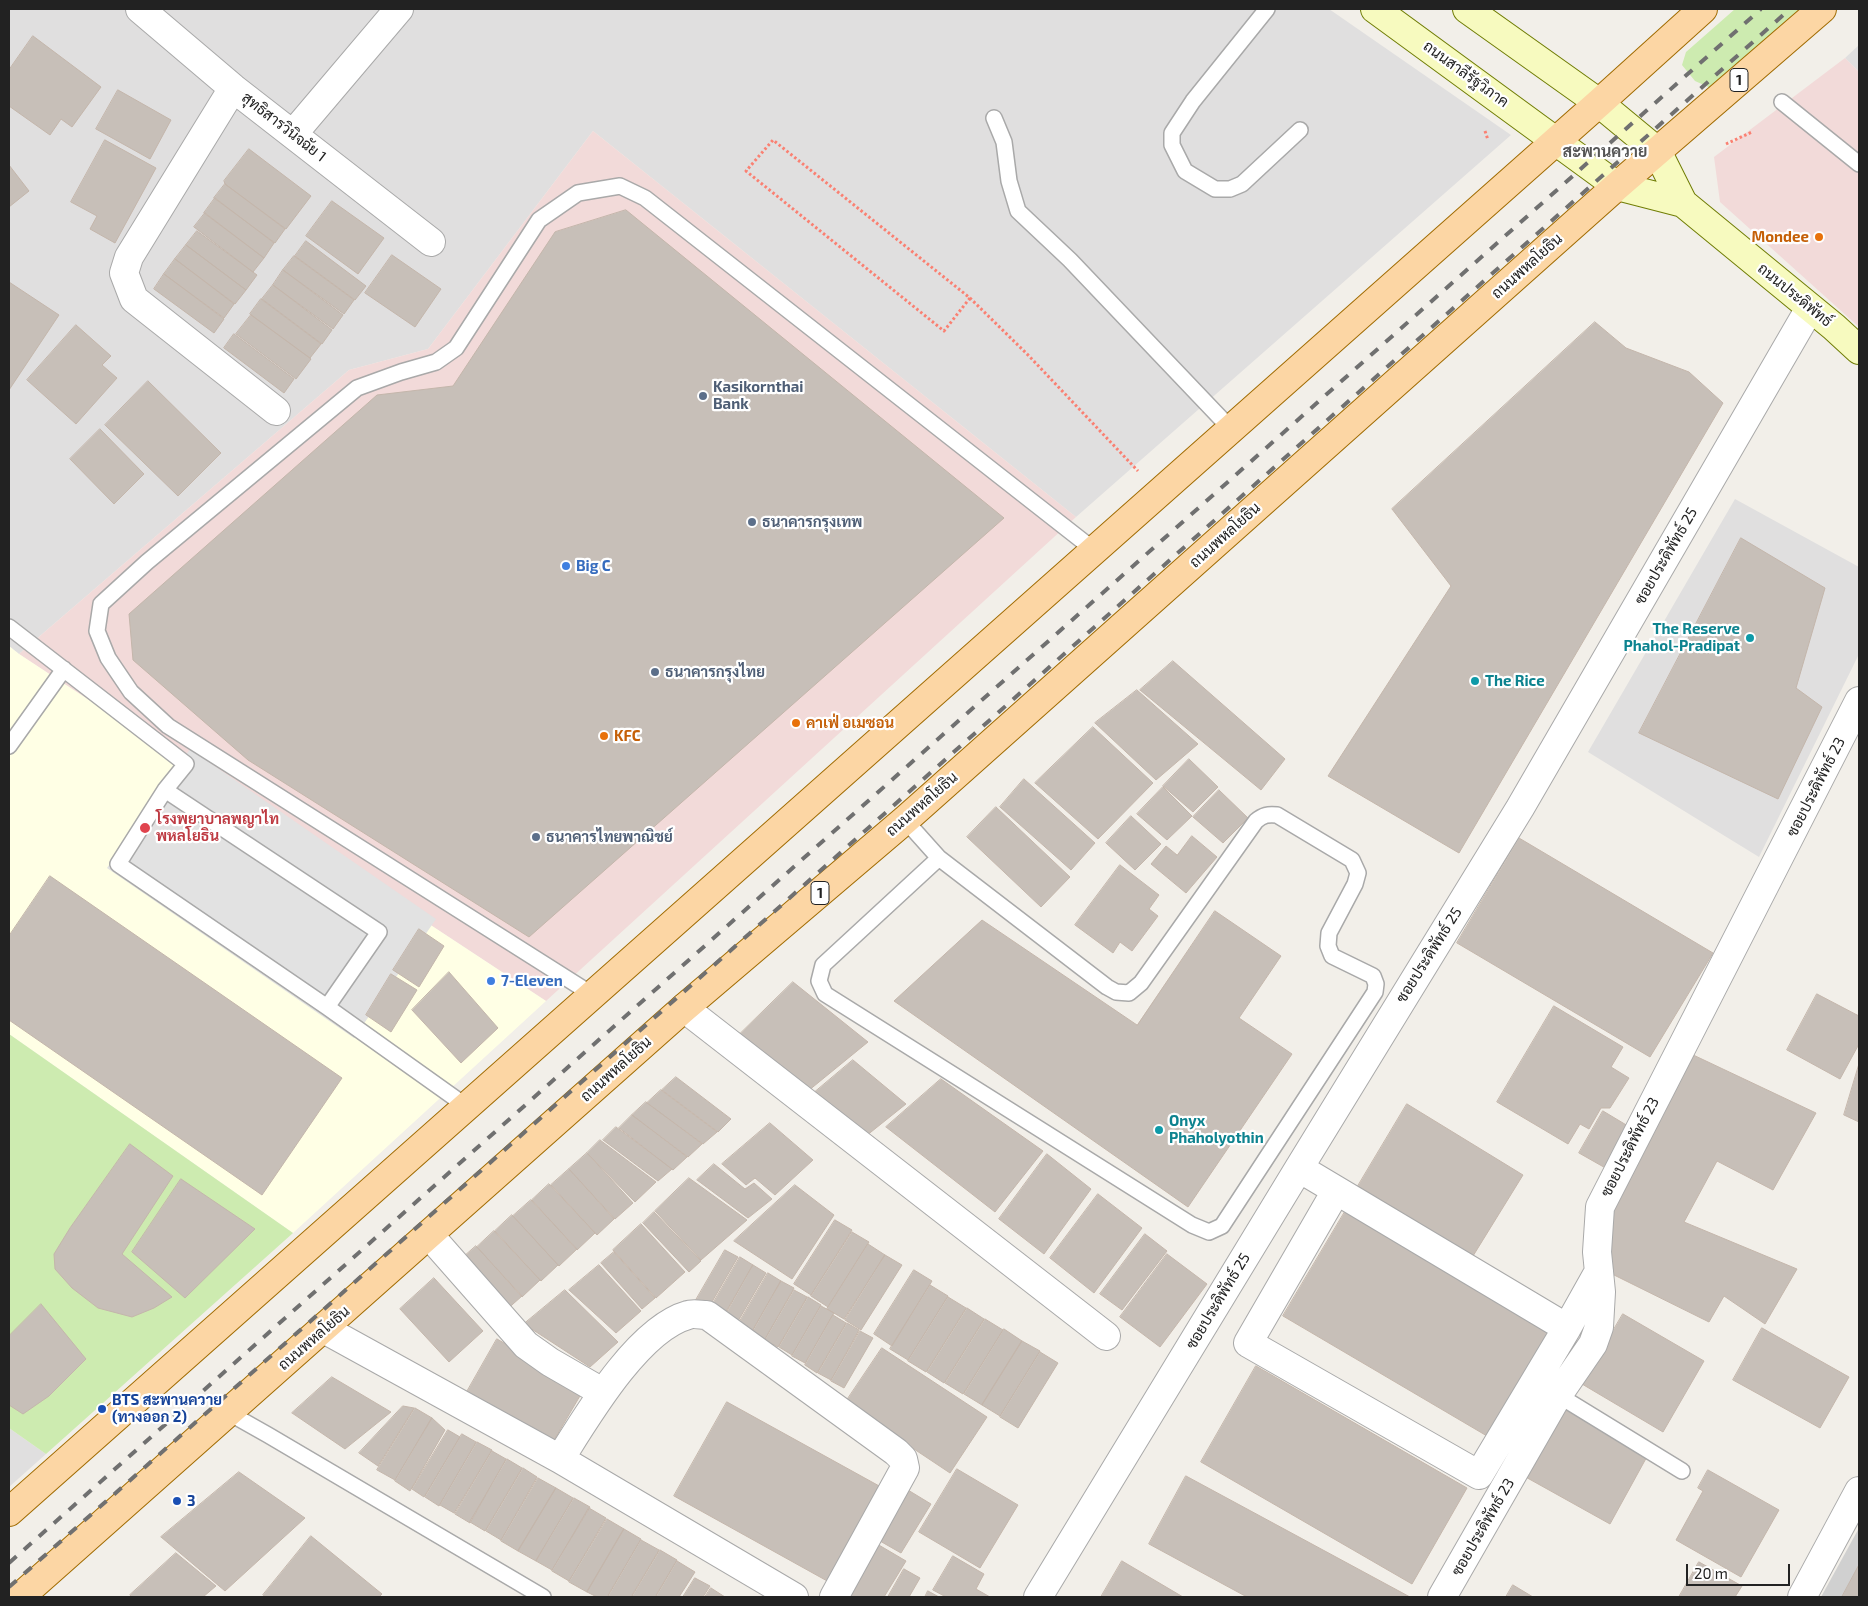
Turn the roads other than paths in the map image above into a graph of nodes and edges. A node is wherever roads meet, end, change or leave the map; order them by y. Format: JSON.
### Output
{"nodes":[{"id":1,"x":140,"y":9,"type":"edge"},
{"id":2,"x":399,"y":9,"type":"edge"},
{"id":3,"x":1267,"y":9,"type":"edge"},
{"id":4,"x":1375,"y":9,"type":"edge"},
{"id":5,"x":1467,"y":9,"type":"edge"},
{"id":6,"x":1703,"y":9,"type":"edge"},
{"id":7,"x":1822,"y":9,"type":"edge"},
{"id":8,"x":233,"y":88,"type":"junction"},
{"id":9,"x":1782,"y":102,"type":"dead end"},
{"id":10,"x":1599,"y":103,"type":"junction"},
{"id":11,"x":994,"y":118,"type":"dead end"},
{"id":12,"x":1300,"y":130,"type":"dead end"},
{"id":13,"x":293,"y":134,"type":"junction"},
{"id":14,"x":1556,"y":140,"type":"junction"},
{"id":15,"x":1657,"y":151,"type":"junction"},
{"id":16,"x":1859,"y":164,"type":"edge"},
{"id":17,"x":1617,"y":186,"type":"junction"},
{"id":18,"x":1683,"y":203,"type":"junction"},
{"id":19,"x":431,"y":242,"type":"dead end"},
{"id":20,"x":1810,"y":308,"type":"junction"},
{"id":21,"x":1859,"y":350,"type":"edge"},
{"id":22,"x":276,"y":411,"type":"dead end"},
{"id":23,"x":1231,"y":429,"type":"junction"},
{"id":24,"x":1094,"y":550,"type":"junction"},
{"id":25,"x":9,"y":626,"type":"edge"},
{"id":26,"x":64,"y":669,"type":"junction"},
{"id":27,"x":1859,"y":701,"type":"edge"},
{"id":28,"x":9,"y":746,"type":"edge"},
{"id":29,"x":166,"y":790,"type":"junction"},
{"id":30,"x":905,"y":820,"type":"junction"},
{"id":31,"x":939,"y":858,"type":"junction"},
{"id":32,"x":593,"y":994,"type":"junction"},
{"id":33,"x":327,"y":1007,"type":"junction"},
{"id":34,"x":684,"y":1008,"type":"junction"},
{"id":35,"x":466,"y":1106,"type":"junction"},
{"id":36,"x":1299,"y":1168,"type":"junction"},
{"id":37,"x":1336,"y":1191,"type":"junction"},
{"id":38,"x":430,"y":1236,"type":"junction"},
{"id":39,"x":1599,"y":1271,"type":"junction"},
{"id":40,"x":1566,"y":1328,"type":"junction"},
{"id":41,"x":324,"y":1329,"type":"junction"},
{"id":42,"x":1106,"y":1336,"type":"dead end"},
{"id":43,"x":602,"y":1392,"type":"junction"},
{"id":44,"x":1558,"y":1395,"type":"junction"},
{"id":45,"x":229,"y":1413,"type":"junction"},
{"id":46,"x":560,"y":1459,"type":"junction"},
{"id":47,"x":1682,"y":1471,"type":"dead end"},
{"id":48,"x":1859,"y":1491,"type":"edge"},
{"id":49,"x":9,"y":1512,"type":"edge"},
{"id":50,"x":20,"y":1597,"type":"edge"},
{"id":51,"x":543,"y":1597,"type":"edge"},
{"id":52,"x":794,"y":1597,"type":"edge"},
{"id":53,"x":834,"y":1597,"type":"edge"},
{"id":54,"x":1038,"y":1597,"type":"edge"},
{"id":55,"x":1442,"y":1597,"type":"edge"},
{"id":56,"x":1802,"y":1597,"type":"edge"}],
"edges":[{"from":1,"to":8,"type":"street","name":"สุทธิสารวินิจฉัย 1"},
{"from":2,"to":13,"type":"street"},
{"from":3,"to":12,"type":"lane"},
{"from":4,"to":14,"type":"main road","name":"ถนนสาลีรัฐวิภาค"},
{"from":5,"to":10,"type":"main road"},
{"from":6,"to":10,"type":"main road"},
{"from":7,"to":15,"type":"main road","name":"ถนนพหลโยธิน","number":"1"},
{"from":8,"to":13,"type":"street","name":"สุทธิสารวินิจฉัย 1"},
{"from":8,"to":22,"type":"street"},
{"from":9,"to":16,"type":"lane"},
{"from":10,"to":14,"type":"main road"},
{"from":10,"to":15,"type":"main road","name":"ถนนประดิพัทธ์"},
{"from":11,"to":23,"type":"lane"},
{"from":13,"to":19,"type":"street","name":"สุทธิสารวินิจฉัย 1"},
{"from":14,"to":17,"type":"main road","name":"ถนนประดิพัทธ์"},
{"from":14,"to":23,"type":"main road"},
{"from":15,"to":17,"type":"main road","name":"ถนนพหลโยธิน","number":"1"},
{"from":15,"to":18,"type":"main road","name":"ถนนประดิพัทธ์"},
{"from":17,"to":18,"type":"main road","name":"ถนนประดิพัทธ์"},
{"from":17,"to":30,"type":"main road","name":"ถนนพหลโยธิน","number":"1"},
{"from":18,"to":20,"type":"main road","name":"ถนนประดิพัทธ์"},
{"from":20,"to":21,"type":"main road","name":"ถนนประดิพัทธ์"},
{"from":20,"to":36,"type":"street","name":"ซอยประดิพัทธ์ 25"},
{"from":23,"to":24,"type":"main road"},
{"from":24,"to":32,"type":"main road"},
{"from":24,"to":32,"type":"lane"},
{"from":25,"to":26,"type":"lane"},
{"from":26,"to":28,"type":"lane"},
{"from":26,"to":29,"type":"lane"},
{"from":27,"to":39,"type":"street","name":"ซอยประดิพัทธ์ 23"},
{"from":29,"to":33,"type":"lane"},
{"from":29,"to":33,"type":"lane"},
{"from":30,"to":31,"type":"lane"},
{"from":30,"to":34,"type":"main road","name":"ถนนพหลโยธิน","number":"1"},
{"from":31,"to":31,"type":"lane"},
{"from":32,"to":35,"type":"main road"},
{"from":33,"to":35,"type":"lane"},
{"from":34,"to":38,"type":"main road","name":"ถนนพหลโยธิน","number":"1"},
{"from":34,"to":42,"type":"street"},
{"from":35,"to":49,"type":"main road"},
{"from":36,"to":37,"type":"street"},
{"from":36,"to":54,"type":"street","name":"ซอยประดิพัทธ์ 25"},
{"from":37,"to":40,"type":"street"},
{"from":37,"to":40,"type":"street"},
{"from":38,"to":41,"type":"main road","name":"ถนนพหลโยธิน","number":"1"},
{"from":38,"to":43,"type":"street"},
{"from":39,"to":40,"type":"street"},
{"from":39,"to":44,"type":"street","name":"ซอยประดิพัทธ์ 23"},
{"from":41,"to":45,"type":"main road","name":"ถนนพหลโยธิน","number":"1"},
{"from":41,"to":46,"type":"street"},
{"from":43,"to":46,"type":"street"},
{"from":43,"to":53,"type":"street"},
{"from":44,"to":47,"type":"lane"},
{"from":44,"to":55,"type":"street","name":"ซอยประดิพัทธ์ 23"},
{"from":45,"to":50,"type":"main road","name":"ถนนพหลโยธิน","number":"1"},
{"from":45,"to":51,"type":"lane"},
{"from":46,"to":52,"type":"street"},
{"from":48,"to":56,"type":"street"}]}
